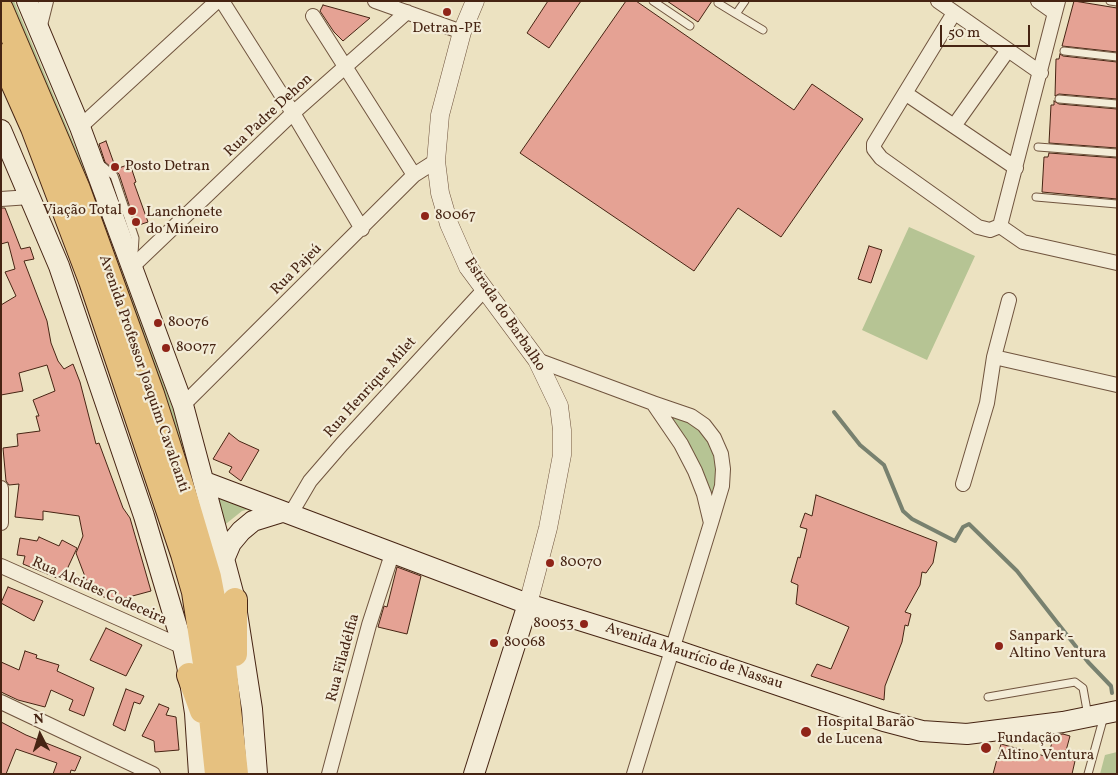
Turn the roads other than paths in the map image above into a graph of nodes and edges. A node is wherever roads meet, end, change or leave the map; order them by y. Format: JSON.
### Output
{"nodes":[{"id":1,"x":27,"y":1,"type":"edge"},
{"id":2,"x":46,"y":1,"type":"edge"},
{"id":3,"x":217,"y":1,"type":"edge"},
{"id":4,"x":222,"y":1,"type":"edge"},
{"id":5,"x":376,"y":1,"type":"edge"},
{"id":6,"x":475,"y":1,"type":"edge"},
{"id":7,"x":653,"y":1,"type":"edge"},
{"id":8,"x":745,"y":1,"type":"edge"},
{"id":9,"x":938,"y":1,"type":"edge"},
{"id":10,"x":1038,"y":1,"type":"edge"},
{"id":11,"x":1110,"y":1,"type":"edge"},
{"id":12,"x":1117,"y":2,"type":"edge"},
{"id":13,"x":718,"y":3,"type":"dead end"},
{"id":14,"x":1057,"y":7,"type":"edge"},
{"id":15,"x":1,"y":9,"type":"edge"},
{"id":16,"x":407,"y":12,"type":"junction"},
{"id":17,"x":954,"y":13,"type":"junction"},
{"id":18,"x":736,"y":14,"type":"junction"},
{"id":19,"x":313,"y":16,"type":"dead end"},
{"id":20,"x":690,"y":26,"type":"dead end"},
{"id":21,"x":39,"y":29,"type":"junction"},
{"id":22,"x":763,"y":30,"type":"dead end"},
{"id":23,"x":462,"y":32,"type":"junction"},
{"id":24,"x":1008,"y":50,"type":"junction"},
{"id":25,"x":1064,"y":51,"type":"dead end"},
{"id":26,"x":1,"y":56,"type":"edge"},
{"id":27,"x":1117,"y":57,"type":"edge"},
{"id":28,"x":346,"y":67,"type":"junction"},
{"id":29,"x":1042,"y":73,"type":"junction"},
{"id":30,"x":905,"y":93,"type":"junction"},
{"id":31,"x":1059,"y":99,"type":"dead end"},
{"id":32,"x":1117,"y":104,"type":"edge"},
{"id":33,"x":294,"y":113,"type":"junction"},
{"id":34,"x":954,"y":126,"type":"junction"},
{"id":35,"x":80,"y":127,"type":"junction"},
{"id":36,"x":1,"y":130,"type":"edge"},
{"id":37,"x":1038,"y":147,"type":"dead end"},
{"id":38,"x":1117,"y":153,"type":"edge"},
{"id":39,"x":436,"y":161,"type":"junction"},
{"id":40,"x":1016,"y":168,"type":"junction"},
{"id":41,"x":414,"y":175,"type":"junction"},
{"id":42,"x":30,"y":197,"type":"junction"},
{"id":43,"x":1036,"y":197,"type":"dead end"},
{"id":44,"x":1,"y":200,"type":"edge"},
{"id":45,"x":1117,"y":204,"type":"edge"},
{"id":46,"x":1000,"y":226,"type":"junction"},
{"id":47,"x":362,"y":229,"type":"junction"},
{"id":48,"x":1117,"y":263,"type":"edge"},
{"id":49,"x":133,"y":265,"type":"junction"},
{"id":50,"x":484,"y":290,"type":"junction"},
{"id":51,"x":1009,"y":300,"type":"dead end"},
{"id":52,"x":994,"y":357,"type":"junction"},
{"id":53,"x":537,"y":360,"type":"junction"},
{"id":54,"x":1117,"y":385,"type":"edge"},
{"id":55,"x":653,"y":402,"type":"junction"},
{"id":56,"x":183,"y":405,"type":"junction"},
{"id":57,"x":205,"y":482,"type":"junction"},
{"id":58,"x":963,"y":484,"type":"dead end"},
{"id":59,"x":1,"y":488,"type":"edge"},
{"id":60,"x":286,"y":513,"type":"junction"},
{"id":61,"x":1,"y":523,"type":"edge"},
{"id":62,"x":711,"y":523,"type":"junction"},
{"id":63,"x":393,"y":551,"type":"junction"},
{"id":64,"x":225,"y":557,"type":"junction"},
{"id":65,"x":1,"y":566,"type":"edge"},
{"id":66,"x":235,"y":600,"type":"junction"},
{"id":67,"x":528,"y":604,"type":"junction"},
{"id":68,"x":183,"y":647,"type":"junction"},
{"id":69,"x":672,"y":648,"type":"junction"},
{"id":70,"x":189,"y":675,"type":"junction"},
{"id":71,"x":988,"y":697,"type":"dead end"},
{"id":72,"x":1,"y":702,"type":"edge"},
{"id":73,"x":1104,"y":713,"type":"edge"},
{"id":74,"x":229,"y":758,"type":"edge"},
{"id":75,"x":153,"y":774,"type":"edge"},
{"id":76,"x":199,"y":774,"type":"edge"},
{"id":77,"x":217,"y":774,"type":"edge"},
{"id":78,"x":257,"y":774,"type":"edge"},
{"id":79,"x":329,"y":774,"type":"edge"},
{"id":80,"x":474,"y":774,"type":"edge"},
{"id":81,"x":634,"y":774,"type":"edge"},
{"id":82,"x":1088,"y":774,"type":"edge"}],
"edges":[{"from":1,"to":21,"type":"main road","name":"Avenida Professor Joaquim Cavalcanti"},
{"from":2,"to":21,"type":"street"},
{"from":3,"to":35,"type":"street"},
{"from":4,"to":33,"type":"street"},
{"from":5,"to":16,"type":"street"},
{"from":6,"to":23,"type":"street","name":"Estrada do Barbalho"},
{"from":7,"to":20,"type":"lane"},
{"from":8,"to":18,"type":"lane"},
{"from":9,"to":17,"type":"street"},
{"from":10,"to":14,"type":"street"},
{"from":11,"to":12,"type":"lane"},
{"from":13,"to":18,"type":"lane"},
{"from":14,"to":29,"type":"street"},
{"from":15,"to":74,"type":"highway","name":"Avenida Professor Joaquim Cavalcanti"},
{"from":16,"to":23,"type":"street"},
{"from":16,"to":28,"type":"street","name":"Rua Padre Dehon"},
{"from":17,"to":24,"type":"street"},
{"from":17,"to":30,"type":"street"},
{"from":18,"to":22,"type":"lane"},
{"from":19,"to":28,"type":"street"},
{"from":21,"to":35,"type":"main road","name":"Avenida Professor Joaquim Cavalcanti"},
{"from":23,"to":39,"type":"street","name":"Estrada do Barbalho"},
{"from":24,"to":29,"type":"street"},
{"from":24,"to":34,"type":"street"},
{"from":25,"to":27,"type":"lane"},
{"from":26,"to":74,"type":"highway","name":"Avenida Professor Joaquim Cavalcanti"},
{"from":28,"to":33,"type":"street","name":"Rua Padre Dehon"},
{"from":28,"to":41,"type":"street"},
{"from":29,"to":40,"type":"street"},
{"from":30,"to":34,"type":"street"},
{"from":30,"to":46,"type":"street"},
{"from":31,"to":32,"type":"lane"},
{"from":33,"to":47,"type":"street"},
{"from":33,"to":49,"type":"street","name":"Rua Padre Dehon"},
{"from":34,"to":40,"type":"street"},
{"from":35,"to":49,"type":"main road","name":"Avenida Professor Joaquim Cavalcanti"},
{"from":36,"to":42,"type":"main road"},
{"from":37,"to":38,"type":"lane"},
{"from":39,"to":41,"type":"street","name":"Rua Pajeú"},
{"from":39,"to":50,"type":"street","name":"Estrada do Barbalho"},
{"from":40,"to":46,"type":"street"},
{"from":41,"to":47,"type":"street","name":"Rua Pajeú"},
{"from":42,"to":44,"type":"street"},
{"from":42,"to":68,"type":"main road"},
{"from":43,"to":45,"type":"lane"},
{"from":46,"to":48,"type":"street"},
{"from":47,"to":56,"type":"street","name":"Rua Pajeú"},
{"from":49,"to":56,"type":"main road","name":"Avenida Professor Joaquim Cavalcanti"},
{"from":50,"to":53,"type":"street","name":"Estrada do Barbalho"},
{"from":50,"to":60,"type":"street","name":"Rua Henrique Milet"},
{"from":51,"to":52,"type":"street"},
{"from":52,"to":54,"type":"street"},
{"from":52,"to":58,"type":"street"},
{"from":53,"to":55,"type":"street"},
{"from":53,"to":67,"type":"street","name":"Estrada do Barbalho"},
{"from":55,"to":62,"type":"street"},
{"from":55,"to":62,"type":"street"},
{"from":56,"to":57,"type":"main road","name":"Avenida Professor Joaquim Cavalcanti"},
{"from":57,"to":60,"type":"main road","name":"Avenida Maurício de Nassau"},
{"from":57,"to":64,"type":"main road","name":"Avenida Professor Joaquim Cavalcanti"},
{"from":59,"to":61,"type":"street"},
{"from":60,"to":63,"type":"main road","name":"Avenida Maurício de Nassau"},
{"from":60,"to":64,"type":"main road"},
{"from":62,"to":69,"type":"street"},
{"from":63,"to":67,"type":"main road","name":"Avenida Maurício de Nassau"},
{"from":63,"to":79,"type":"street","name":"Rua Filadélfia"},
{"from":64,"to":66,"type":"main road","name":"Avenida Professor Joaquim Cavalcanti"},
{"from":65,"to":68,"type":"street","name":"Rua Alcides Codeceira"},
{"from":66,"to":74,"type":"highway"},
{"from":66,"to":78,"type":"main road","name":"Avenida Professor Joaquim Cavalcanti"},
{"from":67,"to":69,"type":"main road","name":"Avenida Maurício de Nassau"},
{"from":67,"to":80,"type":"main road","name":"Estrada do Barbalho"},
{"from":68,"to":70,"type":"main road"},
{"from":69,"to":73,"type":"main road","name":"Avenida Maurício de Nassau"},
{"from":69,"to":81,"type":"street"},
{"from":70,"to":74,"type":"highway"},
{"from":70,"to":76,"type":"main road"},
{"from":71,"to":73,"type":"lane"},
{"from":72,"to":75,"type":"street"},
{"from":73,"to":82,"type":"lane"},
{"from":74,"to":77,"type":"highway"}]}
